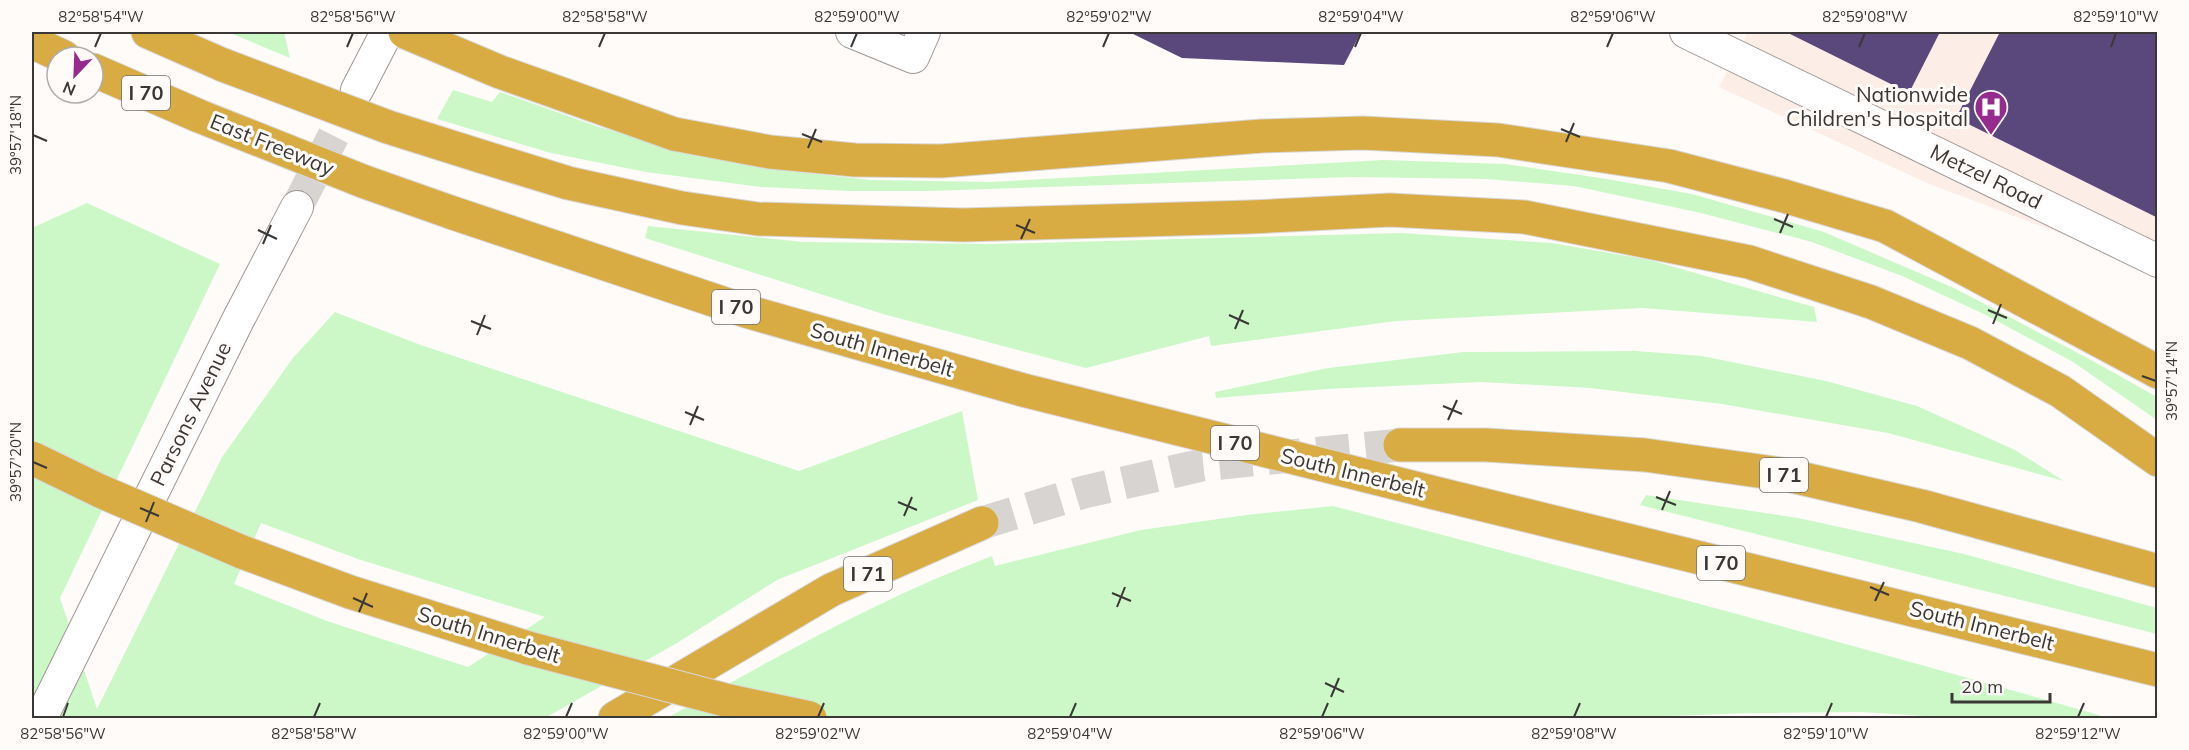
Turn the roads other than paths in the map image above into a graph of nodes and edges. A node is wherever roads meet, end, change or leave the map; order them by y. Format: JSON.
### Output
{"nodes":[{"id":1,"x":148,"y":32,"type":"edge"},
{"id":2,"x":387,"y":32,"type":"edge"},
{"id":3,"x":405,"y":32,"type":"edge"},
{"id":4,"x":852,"y":32,"type":"edge"},
{"id":5,"x":924,"y":32,"type":"edge"},
{"id":6,"x":1686,"y":32,"type":"edge"},
{"id":7,"x":105,"y":75,"type":"edge"},
{"id":8,"x":357,"y":90,"type":"tunnel mouth"},
{"id":9,"x":297,"y":207,"type":"tunnel mouth"},
{"id":10,"x":453,"y":213,"type":"joint"},
{"id":11,"x":2157,"y":261,"type":"edge"},
{"id":12,"x":2157,"y":372,"type":"edge"},
{"id":13,"x":1400,"y":445,"type":"tunnel mouth"},
{"id":14,"x":32,"y":458,"type":"edge"},
{"id":15,"x":2157,"y":460,"type":"edge"},
{"id":16,"x":982,"y":523,"type":"tunnel mouth"},
{"id":17,"x":2157,"y":571,"type":"edge"},
{"id":18,"x":2157,"y":669,"type":"edge"},
{"id":19,"x":41,"y":718,"type":"edge"},
{"id":20,"x":615,"y":718,"type":"edge"},
{"id":21,"x":810,"y":718,"type":"edge"}],
"edges":[{"from":1,"to":15,"type":"highway","bridge":true},
{"from":2,"to":8,"type":"street"},
{"from":3,"to":12,"type":"highway"},
{"from":4,"to":5,"type":"street"},
{"from":6,"to":11,"type":"street","name":"Metzel Road"},
{"from":7,"to":10,"type":"highway","name":"East Freeway","number":"I 70","bridge":true},
{"from":9,"to":19,"type":"street","name":"Parsons Avenue"},
{"from":10,"to":18,"type":"highway","name":"South Innerbelt","number":"I 70","bridge":true},
{"from":13,"to":17,"type":"highway","number":"I 71"},
{"from":14,"to":21,"type":"highway","name":"South Innerbelt","bridge":true},
{"from":16,"to":20,"type":"highway","number":"I 71"}]}
